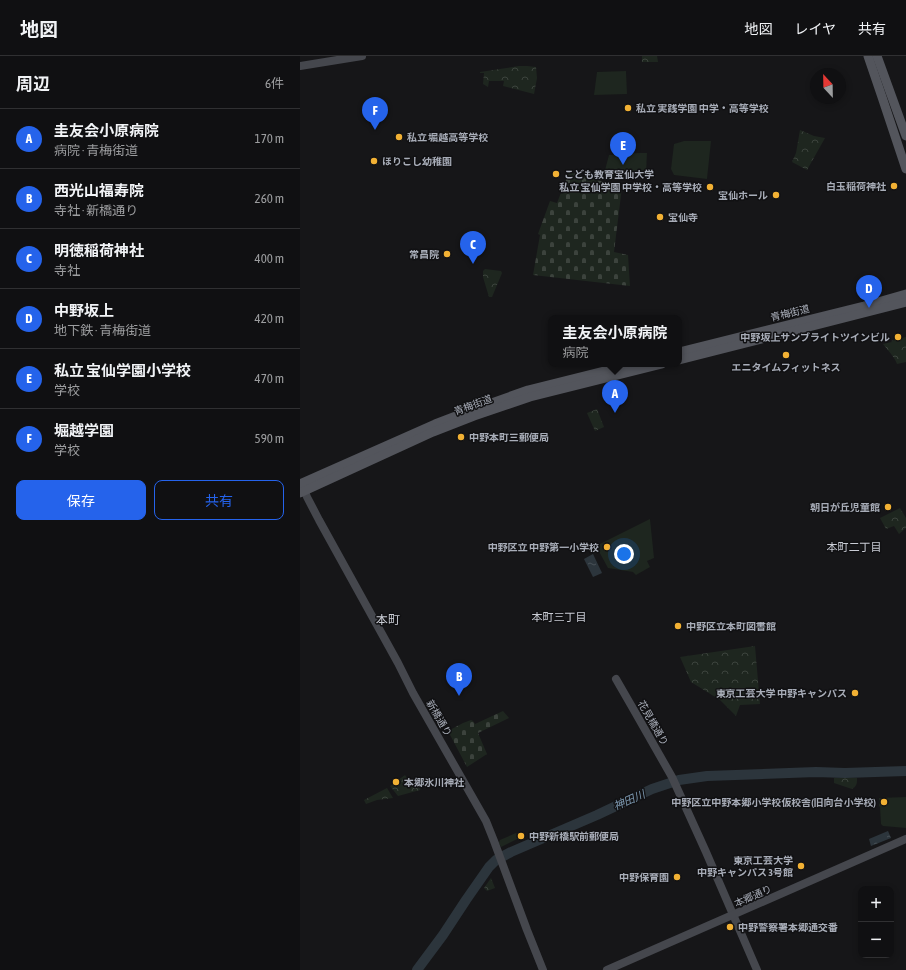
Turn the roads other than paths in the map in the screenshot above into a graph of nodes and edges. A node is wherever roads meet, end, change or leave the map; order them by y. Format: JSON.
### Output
{"nodes":[{"id":1,"x":362,"y":56,"type":"edge"},
{"id":2,"x":868,"y":56,"type":"edge"},
{"id":3,"x":877,"y":56,"type":"edge"},
{"id":4,"x":300,"y":66,"type":"edge"},
{"id":5,"x":906,"y":136,"type":"edge"},
{"id":6,"x":906,"y":169,"type":"edge"},
{"id":7,"x":906,"y":294,"type":"edge"},
{"id":8,"x":906,"y":302,"type":"edge"},
{"id":9,"x":682,"y":351,"type":"edge"},
{"id":10,"x":682,"y":359,"type":"edge"},
{"id":11,"x":620,"y":367,"type":"edge"},
{"id":12,"x":650,"y":367,"type":"edge"},
{"id":13,"x":302,"y":488,"type":"edge"},
{"id":14,"x":616,"y":679,"type":"dead end"},
{"id":15,"x":906,"y":839,"type":"edge"},
{"id":16,"x":733,"y":915,"type":"junction"},
{"id":17,"x":543,"y":970,"type":"edge"},
{"id":18,"x":607,"y":970,"type":"edge"},
{"id":19,"x":757,"y":970,"type":"edge"}],
"edges":[{"from":1,"to":4,"type":"street"},
{"from":2,"to":6,"type":"main road"},
{"from":3,"to":5,"type":"main road"},
{"from":7,"to":9,"type":"main road","name":"青梅街道"},
{"from":8,"to":10,"type":"main road","name":"青梅街道"},
{"from":11,"to":13,"type":"main road","name":"青梅街道"},
{"from":12,"to":13,"type":"main road","name":"青梅街道"},
{"from":13,"to":17,"type":"street","name":"新橋通り"},
{"from":14,"to":16,"type":"street","name":"花見橋通り"},
{"from":15,"to":16,"type":"street","name":"本郷通り"},
{"from":16,"to":18,"type":"street","name":"本郷通り"},
{"from":16,"to":19,"type":"street"}]}
